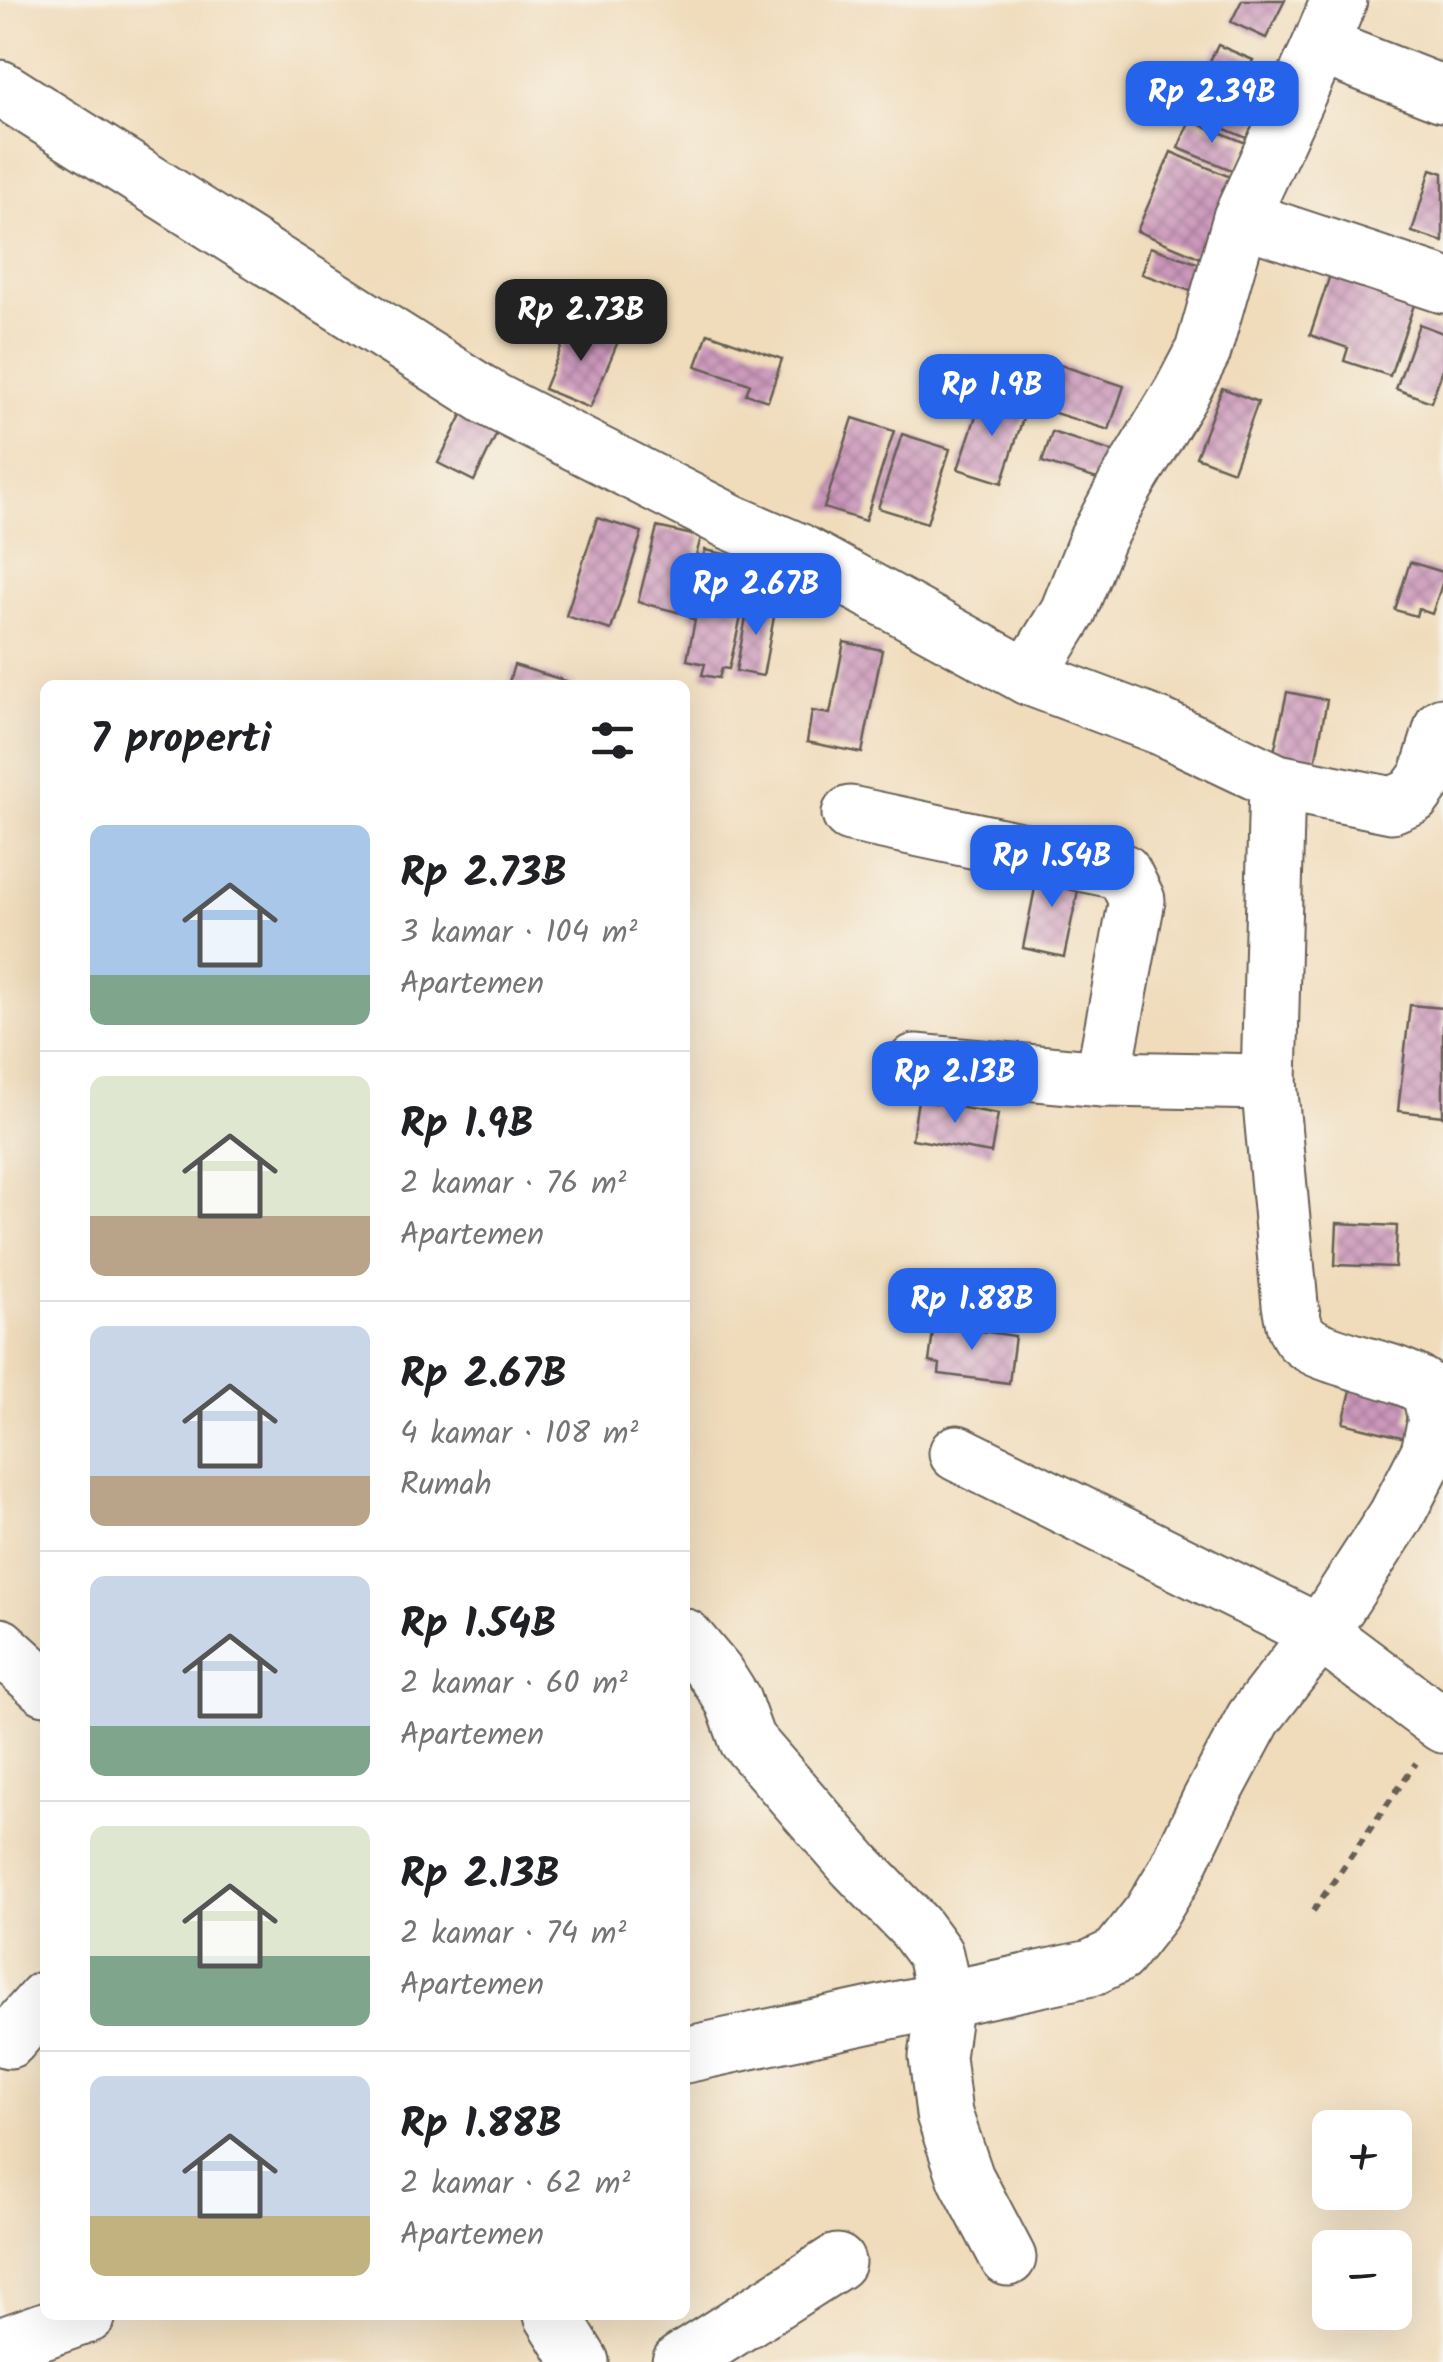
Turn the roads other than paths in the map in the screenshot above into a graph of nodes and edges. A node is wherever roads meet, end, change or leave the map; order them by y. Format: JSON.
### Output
{"nodes":[{"id":1,"x":1330,"y":23,"type":"edge"},
{"id":2,"x":0,"y":88,"type":"edge"},
{"id":3,"x":1443,"y":94,"type":"edge"},
{"id":4,"x":1241,"y":218,"type":"junction"},
{"id":5,"x":1443,"y":285,"type":"edge"},
{"id":6,"x":1028,"y":677,"type":"junction"},
{"id":7,"x":1443,"y":725,"type":"edge"},
{"id":8,"x":1277,"y":782,"type":"junction"},
{"id":9,"x":850,"y":814,"type":"dead end"},
{"id":10,"x":916,"y":1062,"type":"dead end"},
{"id":11,"x":1103,"y":1079,"type":"junction"},
{"id":12,"x":1269,"y":1082,"type":"junction"},
{"id":13,"x":957,"y":1453,"type":"dead end"},
{"id":14,"x":1320,"y":1633,"type":"junction"},
{"id":15,"x":690,"y":1643,"type":"edge"},
{"id":16,"x":0,"y":1646,"type":"edge"},
{"id":17,"x":40,"y":1682,"type":"edge"},
{"id":18,"x":1443,"y":1725,"type":"edge"},
{"id":19,"x":943,"y":1992,"type":"junction"},
{"id":20,"x":40,"y":2005,"type":"edge"},
{"id":21,"x":9,"y":2040,"type":"dead end"},
{"id":22,"x":690,"y":2054,"type":"edge"},
{"id":23,"x":1008,"y":2258,"type":"dead end"},
{"id":24,"x":837,"y":2262,"type":"dead end"},
{"id":25,"x":74,"y":2320,"type":"edge"},
{"id":26,"x":555,"y":2320,"type":"edge"},
{"id":27,"x":0,"y":2346,"type":"edge"},
{"id":28,"x":581,"y":2362,"type":"edge"},
{"id":29,"x":680,"y":2362,"type":"edge"}],
"edges":[{"from":1,"to":3,"type":"street"},
{"from":1,"to":4,"type":"street"},
{"from":2,"to":6,"type":"street"},
{"from":4,"to":5,"type":"street"},
{"from":4,"to":6,"type":"street"},
{"from":6,"to":8,"type":"street"},
{"from":7,"to":8,"type":"street"},
{"from":8,"to":12,"type":"street"},
{"from":9,"to":11,"type":"street"},
{"from":10,"to":11,"type":"street"},
{"from":11,"to":12,"type":"street"},
{"from":12,"to":14,"type":"street"},
{"from":13,"to":14,"type":"street"},
{"from":14,"to":18,"type":"street"},
{"from":14,"to":19,"type":"street"},
{"from":15,"to":19,"type":"street"},
{"from":16,"to":17,"type":"street"},
{"from":19,"to":22,"type":"street"},
{"from":19,"to":23,"type":"street"},
{"from":20,"to":21,"type":"street"},
{"from":24,"to":29,"type":"street"},
{"from":25,"to":27,"type":"street"},
{"from":26,"to":28,"type":"street"}]}
